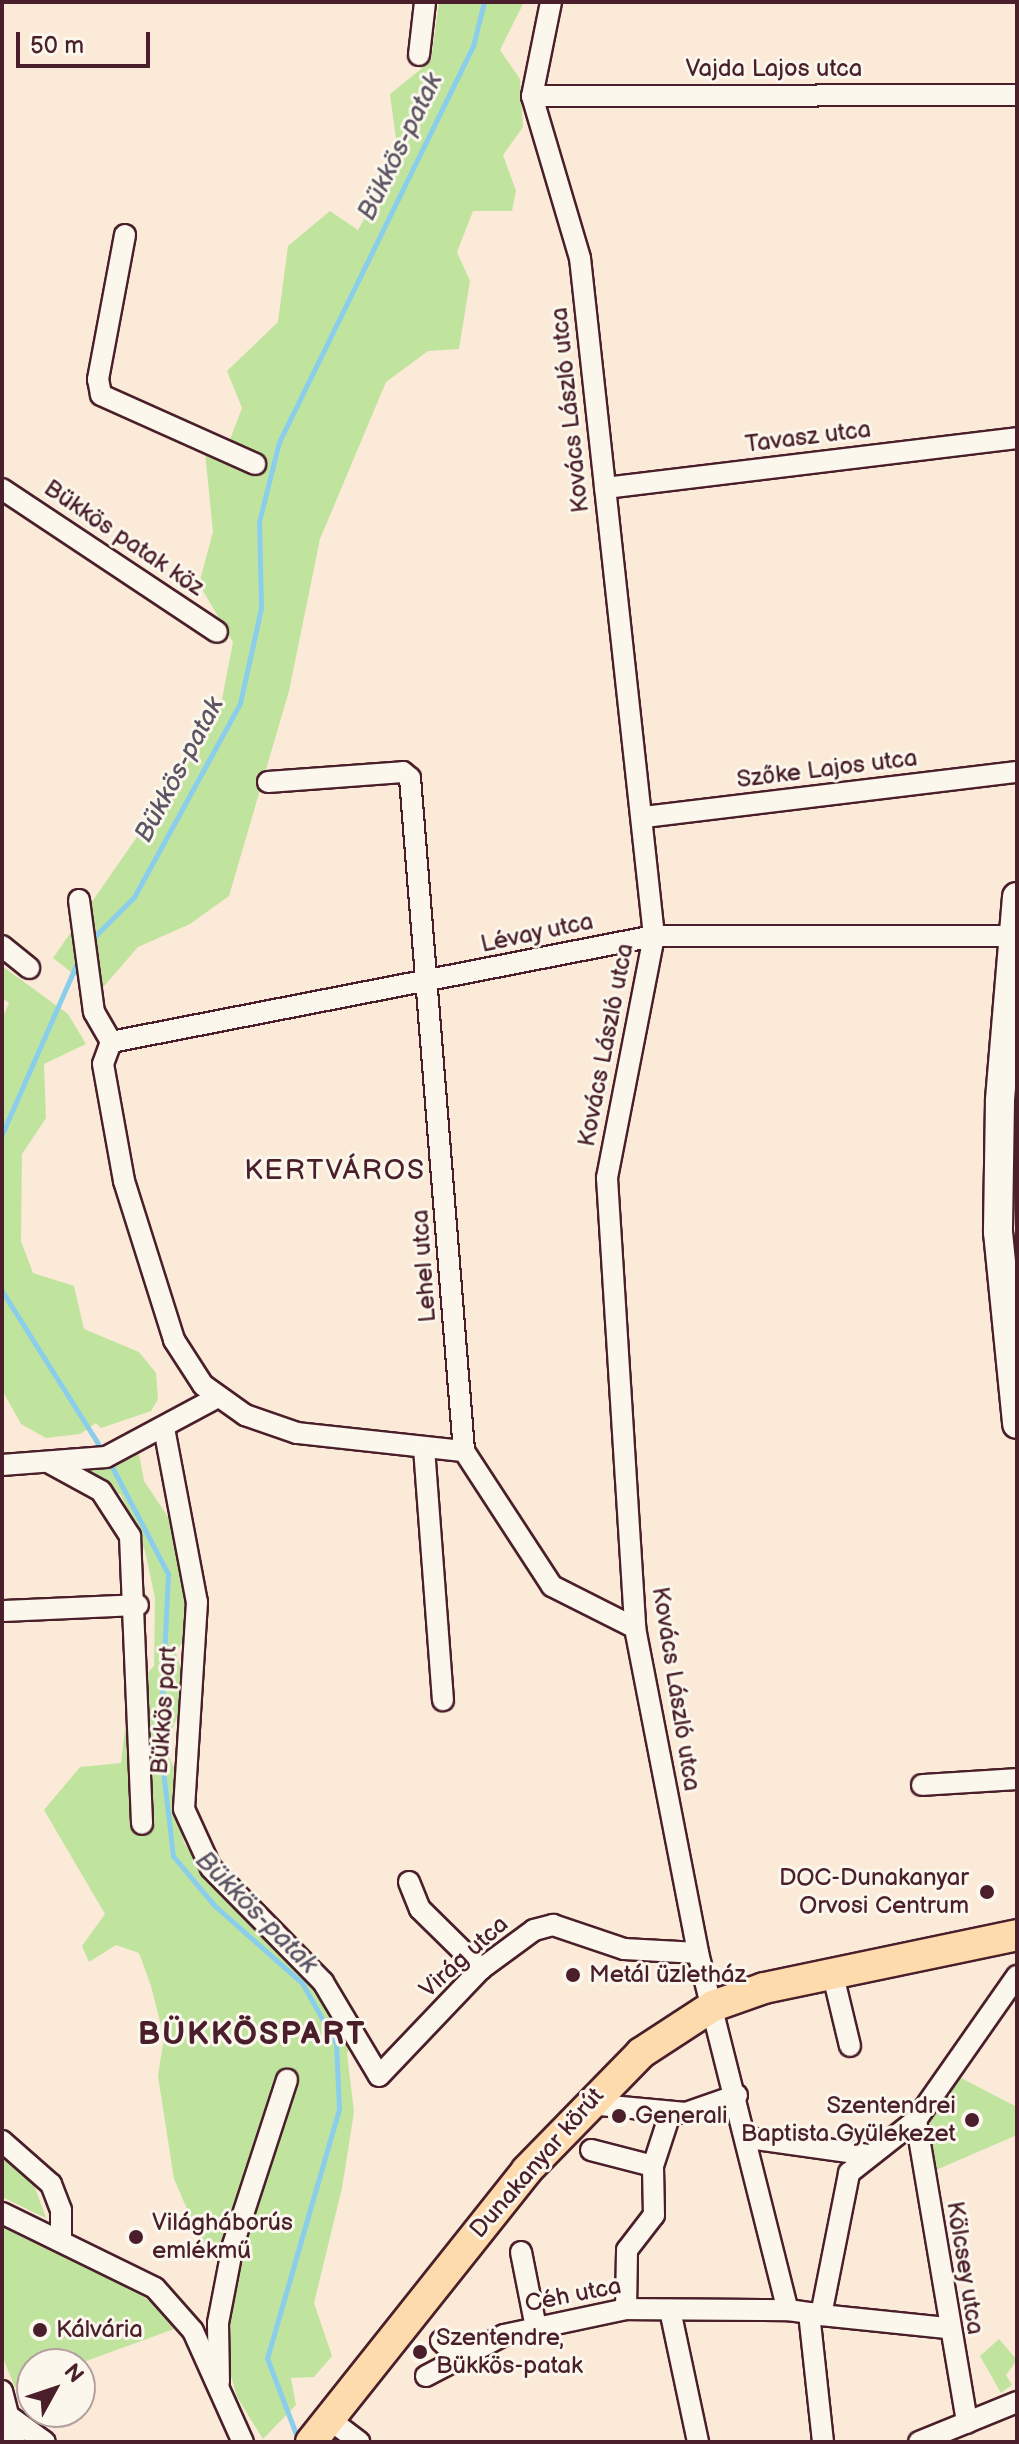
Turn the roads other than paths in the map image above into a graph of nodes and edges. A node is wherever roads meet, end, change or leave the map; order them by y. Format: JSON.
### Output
{"nodes":[{"id":1,"x":425,"y":2,"type":"edge"},
{"id":2,"x":551,"y":2,"type":"edge"},
{"id":3,"x":419,"y":55,"type":"dead end"},
{"id":4,"x":1017,"y":95,"type":"edge"},
{"id":5,"x":532,"y":96,"type":"junction"},
{"id":6,"x":125,"y":235,"type":"dead end"},
{"id":7,"x":1017,"y":438,"type":"edge"},
{"id":8,"x":255,"y":464,"type":"dead end"},
{"id":9,"x":605,"y":488,"type":"junction"},
{"id":10,"x":2,"y":489,"type":"edge"},
{"id":11,"x":217,"y":632,"type":"dead end"},
{"id":12,"x":1017,"y":772,"type":"edge"},
{"id":13,"x":268,"y":782,"type":"dead end"},
{"id":14,"x":644,"y":817,"type":"junction"},
{"id":15,"x":1017,"y":897,"type":"edge"},
{"id":16,"x":79,"y":900,"type":"dead end"},
{"id":17,"x":654,"y":936,"type":"junction"},
{"id":18,"x":1014,"y":936,"type":"junction"},
{"id":19,"x":2,"y":946,"type":"edge"},
{"id":20,"x":29,"y":968,"type":"dead end"},
{"id":21,"x":429,"y":982,"type":"junction"},
{"id":22,"x":111,"y":1042,"type":"junction"},
{"id":23,"x":1008,"y":1099,"type":"edge"},
{"id":24,"x":1014,"y":1370,"type":"edge"},
{"id":25,"x":216,"y":1398,"type":"junction"},
{"id":26,"x":1017,"y":1424,"type":"edge"},
{"id":27,"x":164,"y":1428,"type":"junction"},
{"id":28,"x":424,"y":1448,"type":"junction"},
{"id":29,"x":464,"y":1451,"type":"junction"},
{"id":30,"x":48,"y":1462,"type":"junction"},
{"id":31,"x":2,"y":1465,"type":"edge"},
{"id":32,"x":138,"y":1605,"type":"junction"},
{"id":33,"x":2,"y":1611,"type":"edge"},
{"id":34,"x":635,"y":1628,"type":"junction"},
{"id":35,"x":443,"y":1700,"type":"dead end"},
{"id":36,"x":1017,"y":1779,"type":"edge"},
{"id":37,"x":922,"y":1785,"type":"dead end"},
{"id":38,"x":142,"y":1824,"type":"dead end"},
{"id":39,"x":409,"y":1882,"type":"dead end"},
{"id":40,"x":1017,"y":1935,"type":"edge"},
{"id":41,"x":698,"y":1953,"type":"junction"},
{"id":42,"x":481,"y":1969,"type":"junction"},
{"id":43,"x":832,"y":1971,"type":"junction"},
{"id":44,"x":1017,"y":1976,"type":"edge"},
{"id":45,"x":713,"y":2006,"type":"junction"},
{"id":46,"x":850,"y":2046,"type":"dead end"},
{"id":47,"x":379,"y":2076,"type":"joint"},
{"id":48,"x":287,"y":2080,"type":"dead end"},
{"id":49,"x":737,"y":2095,"type":"junction"},
{"id":50,"x":583,"y":2104,"type":"junction"},
{"id":51,"x":670,"y":2114,"type":"junction"},
{"id":52,"x":916,"y":2120,"type":"junction"},
{"id":53,"x":749,"y":2138,"type":"junction"},
{"id":54,"x":2,"y":2141,"type":"edge"},
{"id":55,"x":591,"y":2150,"type":"dead end"},
{"id":56,"x":868,"y":2155,"type":"junction"},
{"id":57,"x":653,"y":2166,"type":"junction"},
{"id":58,"x":2,"y":2213,"type":"edge"},
{"id":59,"x":61,"y":2240,"type":"junction"},
{"id":60,"x":521,"y":2252,"type":"dead end"},
{"id":61,"x":626,"y":2309,"type":"junction"},
{"id":62,"x":670,"y":2310,"type":"junction"},
{"id":63,"x":788,"y":2310,"type":"junction"},
{"id":64,"x":815,"y":2314,"type":"junction"},
{"id":65,"x":536,"y":2328,"type":"junction"},
{"id":66,"x":946,"y":2328,"type":"junction"},
{"id":67,"x":441,"y":2341,"type":"dead end"},
{"id":68,"x":458,"y":2357,"type":"junction"},
{"id":69,"x":426,"y":2376,"type":"dead end"},
{"id":70,"x":219,"y":2388,"type":"junction"},
{"id":71,"x":2,"y":2391,"type":"edge"},
{"id":72,"x":1017,"y":2402,"type":"edge"},
{"id":73,"x":9,"y":2416,"type":"junction"},
{"id":74,"x":967,"y":2423,"type":"junction"},
{"id":75,"x":321,"y":2429,"type":"edge"},
{"id":76,"x":15,"y":2442,"type":"edge"},
{"id":77,"x":45,"y":2442,"type":"edge"},
{"id":78,"x":243,"y":2442,"type":"edge"},
{"id":79,"x":359,"y":2442,"type":"edge"},
{"id":80,"x":698,"y":2442,"type":"edge"},
{"id":81,"x":823,"y":2442,"type":"edge"},
{"id":82,"x":919,"y":2442,"type":"edge"}],
"edges":[{"from":1,"to":3,"type":"street"},
{"from":2,"to":5,"type":"street","name":"Kovács László utca"},
{"from":4,"to":5,"type":"street","name":"Vajda Lajos utca"},
{"from":5,"to":9,"type":"street","name":"Kovács László utca"},
{"from":6,"to":8,"type":"street"},
{"from":7,"to":9,"type":"street","name":"Tavasz utca"},
{"from":9,"to":14,"type":"street","name":"Kovács László utca"},
{"from":10,"to":11,"type":"street","name":"Bükkös patak köz"},
{"from":12,"to":14,"type":"street","name":"Szőke Lajos utca"},
{"from":13,"to":21,"type":"street","name":"Lehel utca"},
{"from":14,"to":17,"type":"street","name":"Kovács László utca"},
{"from":15,"to":18,"type":"main road"},
{"from":16,"to":22,"type":"street"},
{"from":17,"to":18,"type":"street","name":"Lévay utca"},
{"from":17,"to":21,"type":"street","name":"Lévay utca"},
{"from":17,"to":34,"type":"street","name":"Kovács László utca"},
{"from":18,"to":23,"type":"main road"},
{"from":19,"to":20,"type":"street"},
{"from":21,"to":22,"type":"street","name":"Lévay utca"},
{"from":21,"to":29,"type":"street","name":"Lehel utca"},
{"from":22,"to":25,"type":"street"},
{"from":23,"to":24,"type":"main road"},
{"from":24,"to":26,"type":"main road"},
{"from":25,"to":27,"type":"street"},
{"from":25,"to":28,"type":"street"},
{"from":27,"to":30,"type":"street"},
{"from":27,"to":47,"type":"street","name":"Bükkös part"},
{"from":28,"to":29,"type":"street"},
{"from":28,"to":35,"type":"street"},
{"from":29,"to":34,"type":"street","name":"Lehel utca"},
{"from":30,"to":31,"type":"street"},
{"from":30,"to":32,"type":"street","name":"Bükkös part"},
{"from":32,"to":33,"type":"street"},
{"from":32,"to":38,"type":"street","name":"Bükkös part"},
{"from":34,"to":41,"type":"street","name":"Kovács László utca"},
{"from":36,"to":37,"type":"street"},
{"from":39,"to":42,"type":"street"},
{"from":40,"to":43,"type":"main road","name":"Dunakanyar körút"},
{"from":41,"to":42,"type":"street","name":"Virág utca"},
{"from":41,"to":45,"type":"street","name":"Kovács László utca"},
{"from":42,"to":47,"type":"street","name":"Virág utca"},
{"from":43,"to":45,"type":"main road","name":"Dunakanyar körút"},
{"from":43,"to":46,"type":"street"},
{"from":44,"to":52,"type":"street"},
{"from":45,"to":49,"type":"street","name":"Kovács László utca"},
{"from":45,"to":50,"type":"main road","name":"Dunakanyar körút"},
{"from":48,"to":70,"type":"street"},
{"from":49,"to":51,"type":"street"},
{"from":49,"to":53,"type":"street","name":"Kovács László utca"},
{"from":50,"to":51,"type":"street"},
{"from":50,"to":75,"type":"main road","name":"Dunakanyar körút"},
{"from":51,"to":57,"type":"street"},
{"from":52,"to":56,"type":"street"},
{"from":52,"to":66,"type":"street","name":"Kölcsey utca"},
{"from":53,"to":56,"type":"street"},
{"from":53,"to":63,"type":"street","name":"Kovács László utca"},
{"from":54,"to":59,"type":"street"},
{"from":55,"to":57,"type":"street"},
{"from":56,"to":64,"type":"street"},
{"from":57,"to":61,"type":"street"},
{"from":58,"to":59,"type":"street"},
{"from":59,"to":70,"type":"street"},
{"from":60,"to":65,"type":"street"},
{"from":61,"to":62,"type":"street","name":"Céh utca"},
{"from":61,"to":65,"type":"street","name":"Céh utca"},
{"from":62,"to":63,"type":"street","name":"Céh utca"},
{"from":62,"to":80,"type":"street"},
{"from":63,"to":64,"type":"street","name":"Céh utca"},
{"from":64,"to":66,"type":"street","name":"Céh utca"},
{"from":64,"to":81,"type":"street"},
{"from":65,"to":68,"type":"street","name":"Céh utca"},
{"from":66,"to":74,"type":"street","name":"Kölcsey utca"},
{"from":67,"to":68,"type":"street"},
{"from":68,"to":69,"type":"street","name":"Céh utca"},
{"from":70,"to":78,"type":"street"},
{"from":71,"to":73,"type":"street"},
{"from":72,"to":74,"type":"street"},
{"from":73,"to":76,"type":"street"},
{"from":73,"to":77,"type":"street"},
{"from":74,"to":82,"type":"street"},
{"from":75,"to":79,"type":"street"}]}
